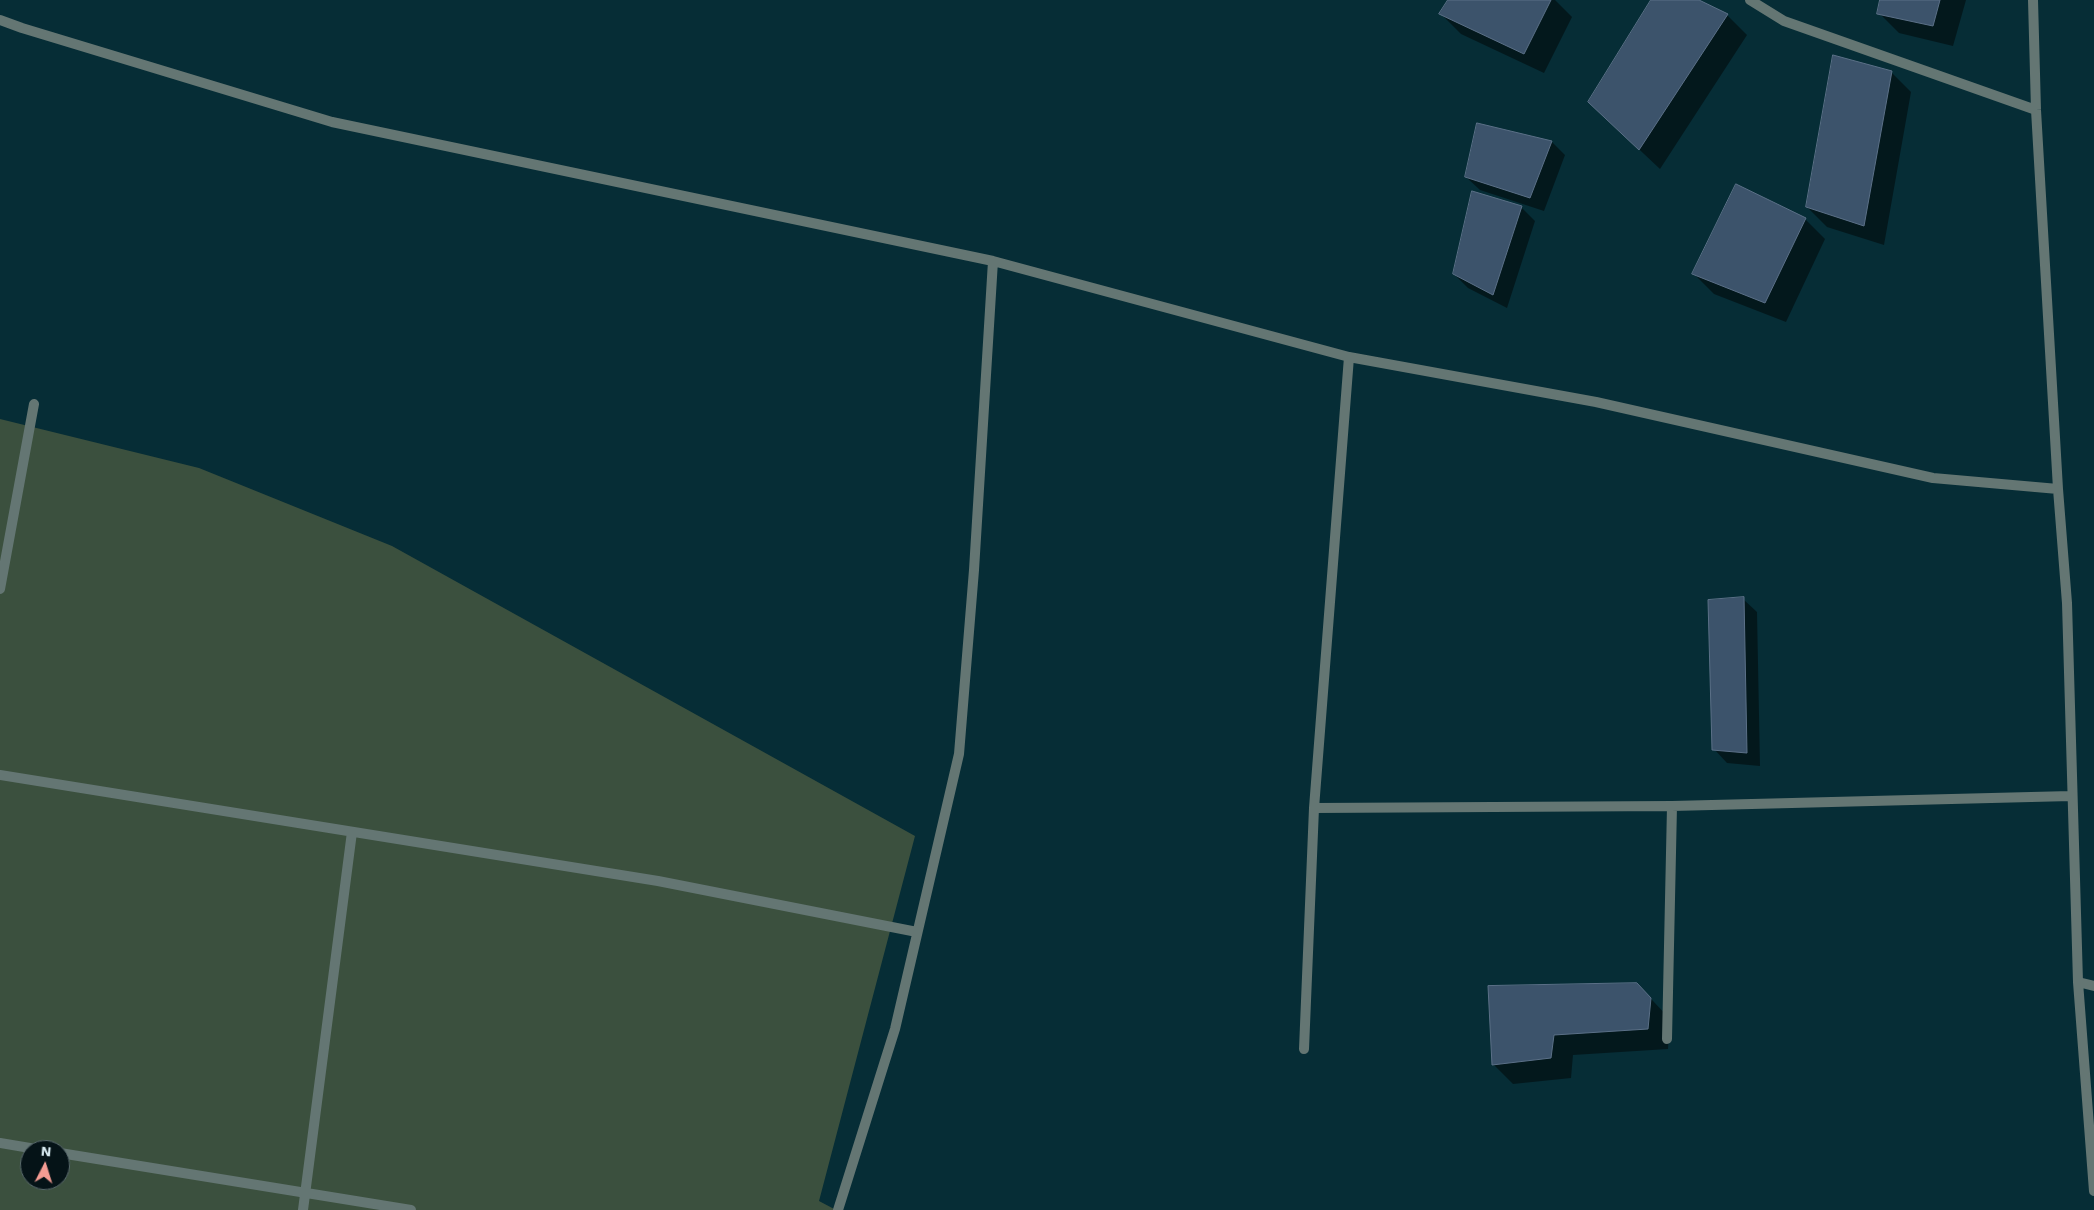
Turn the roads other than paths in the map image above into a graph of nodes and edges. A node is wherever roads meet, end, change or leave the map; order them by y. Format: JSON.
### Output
{"nodes":[{"id":1,"x":1750,"y":0,"type":"edge"},
{"id":2,"x":2033,"y":0,"type":"edge"},
{"id":3,"x":0,"y":20,"type":"edge"},
{"id":4,"x":2036,"y":110,"type":"junction"},
{"id":5,"x":993,"y":261,"type":"junction"},
{"id":6,"x":1349,"y":357,"type":"junction"},
{"id":7,"x":34,"y":404,"type":"dead end"},
{"id":8,"x":2058,"y":489,"type":"junction"},
{"id":9,"x":0,"y":589,"type":"edge"},
{"id":10,"x":0,"y":775,"type":"edge"},
{"id":11,"x":2071,"y":796,"type":"junction"},
{"id":12,"x":1672,"y":806,"type":"junction"},
{"id":13,"x":1314,"y":808,"type":"junction"},
{"id":14,"x":352,"y":832,"type":"junction"},
{"id":15,"x":917,"y":932,"type":"junction"},
{"id":16,"x":2078,"y":982,"type":"junction"},
{"id":17,"x":2094,"y":986,"type":"edge"},
{"id":18,"x":1667,"y":1039,"type":"dead end"},
{"id":19,"x":1304,"y":1049,"type":"dead end"},
{"id":20,"x":0,"y":1143,"type":"edge"},
{"id":21,"x":20,"y":1146,"type":"edge"},
{"id":22,"x":70,"y":1155,"type":"edge"},
{"id":23,"x":2094,"y":1191,"type":"edge"},
{"id":24,"x":305,"y":1193,"type":"junction"},
{"id":25,"x":303,"y":1210,"type":"edge"},
{"id":26,"x":411,"y":1210,"type":"edge"},
{"id":27,"x":838,"y":1210,"type":"edge"}],
"edges":[{"from":1,"to":4,"type":"street"},
{"from":2,"to":4,"type":"street"},
{"from":3,"to":5,"type":"street"},
{"from":4,"to":8,"type":"street"},
{"from":5,"to":6,"type":"street"},
{"from":5,"to":15,"type":"street"},
{"from":6,"to":8,"type":"street"},
{"from":6,"to":13,"type":"street"},
{"from":7,"to":9,"type":"street"},
{"from":8,"to":11,"type":"street"},
{"from":10,"to":14,"type":"street"},
{"from":11,"to":12,"type":"street"},
{"from":11,"to":16,"type":"street"},
{"from":12,"to":13,"type":"street"},
{"from":12,"to":18,"type":"street"},
{"from":13,"to":19,"type":"street"},
{"from":14,"to":15,"type":"street"},
{"from":14,"to":24,"type":"street"},
{"from":15,"to":27,"type":"street"},
{"from":16,"to":17,"type":"street"},
{"from":16,"to":23,"type":"street"},
{"from":20,"to":21,"type":"street"},
{"from":22,"to":24,"type":"street"},
{"from":24,"to":25,"type":"street"},
{"from":24,"to":26,"type":"street"}]}
